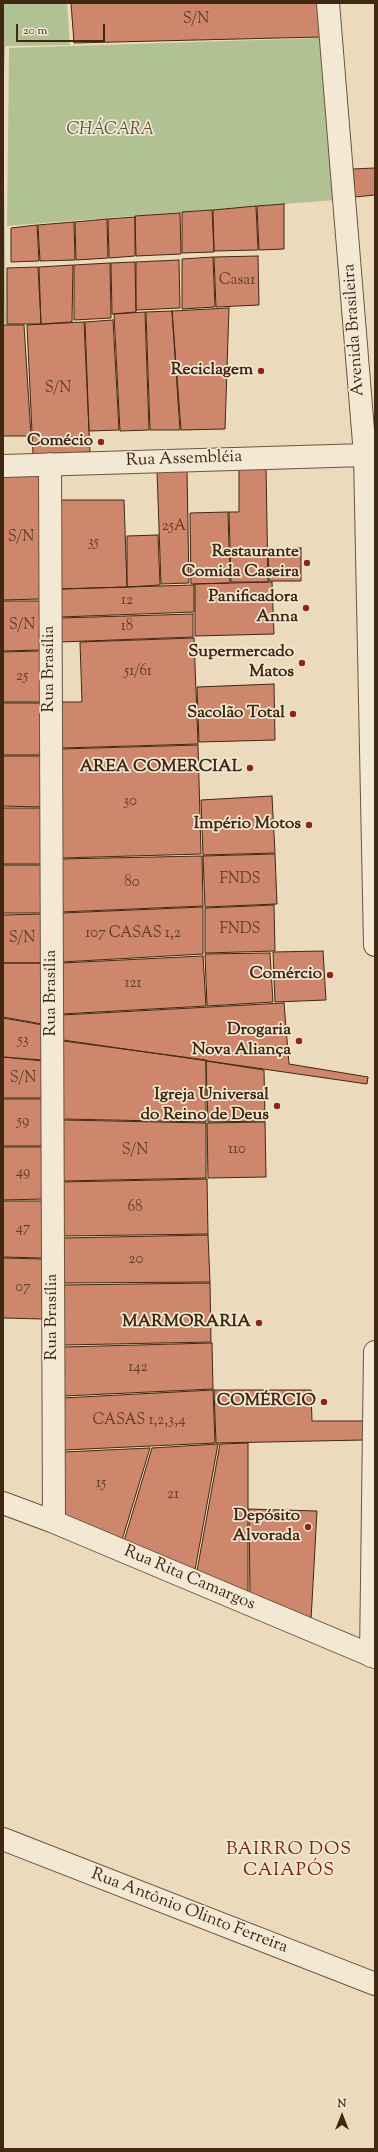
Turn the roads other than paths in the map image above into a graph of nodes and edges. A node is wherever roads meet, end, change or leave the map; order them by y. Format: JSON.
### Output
{"nodes":[{"id":1,"x":328,"y":3,"type":"edge"},
{"id":2,"x":365,"y":455,"type":"junction"},
{"id":3,"x":50,"y":464,"type":"junction"},
{"id":4,"x":3,"y":466,"type":"edge"},
{"id":5,"x":372,"y":634,"type":"edge"},
{"id":6,"x":375,"y":946,"type":"edge"},
{"id":7,"x":375,"y":1352,"type":"edge"},
{"id":8,"x":3,"y":1503,"type":"edge"},
{"id":9,"x":54,"y":1522,"type":"junction"},
{"id":10,"x":373,"y":1656,"type":"edge"},
{"id":11,"x":3,"y":1839,"type":"edge"},
{"id":12,"x":375,"y":1984,"type":"edge"}],
"edges":[{"from":1,"to":2,"type":"street","name":"Avenida Brasileira"},
{"from":2,"to":3,"type":"street","name":"Rua Assembléia"},
{"from":2,"to":5,"type":"street","name":"Avenida Brasileira"},
{"from":3,"to":4,"type":"street","name":"Rua Assembléia"},
{"from":3,"to":9,"type":"street","name":"Rua Brasília"},
{"from":5,"to":6,"type":"street","name":"Avenida Brasileira"},
{"from":7,"to":10,"type":"street"},
{"from":8,"to":9,"type":"street","name":"Rua Rita Camargos"},
{"from":9,"to":10,"type":"street","name":"Rua Rita Camargos"},
{"from":11,"to":12,"type":"street","name":"Rua Antônio Olinto Ferreira"}]}
